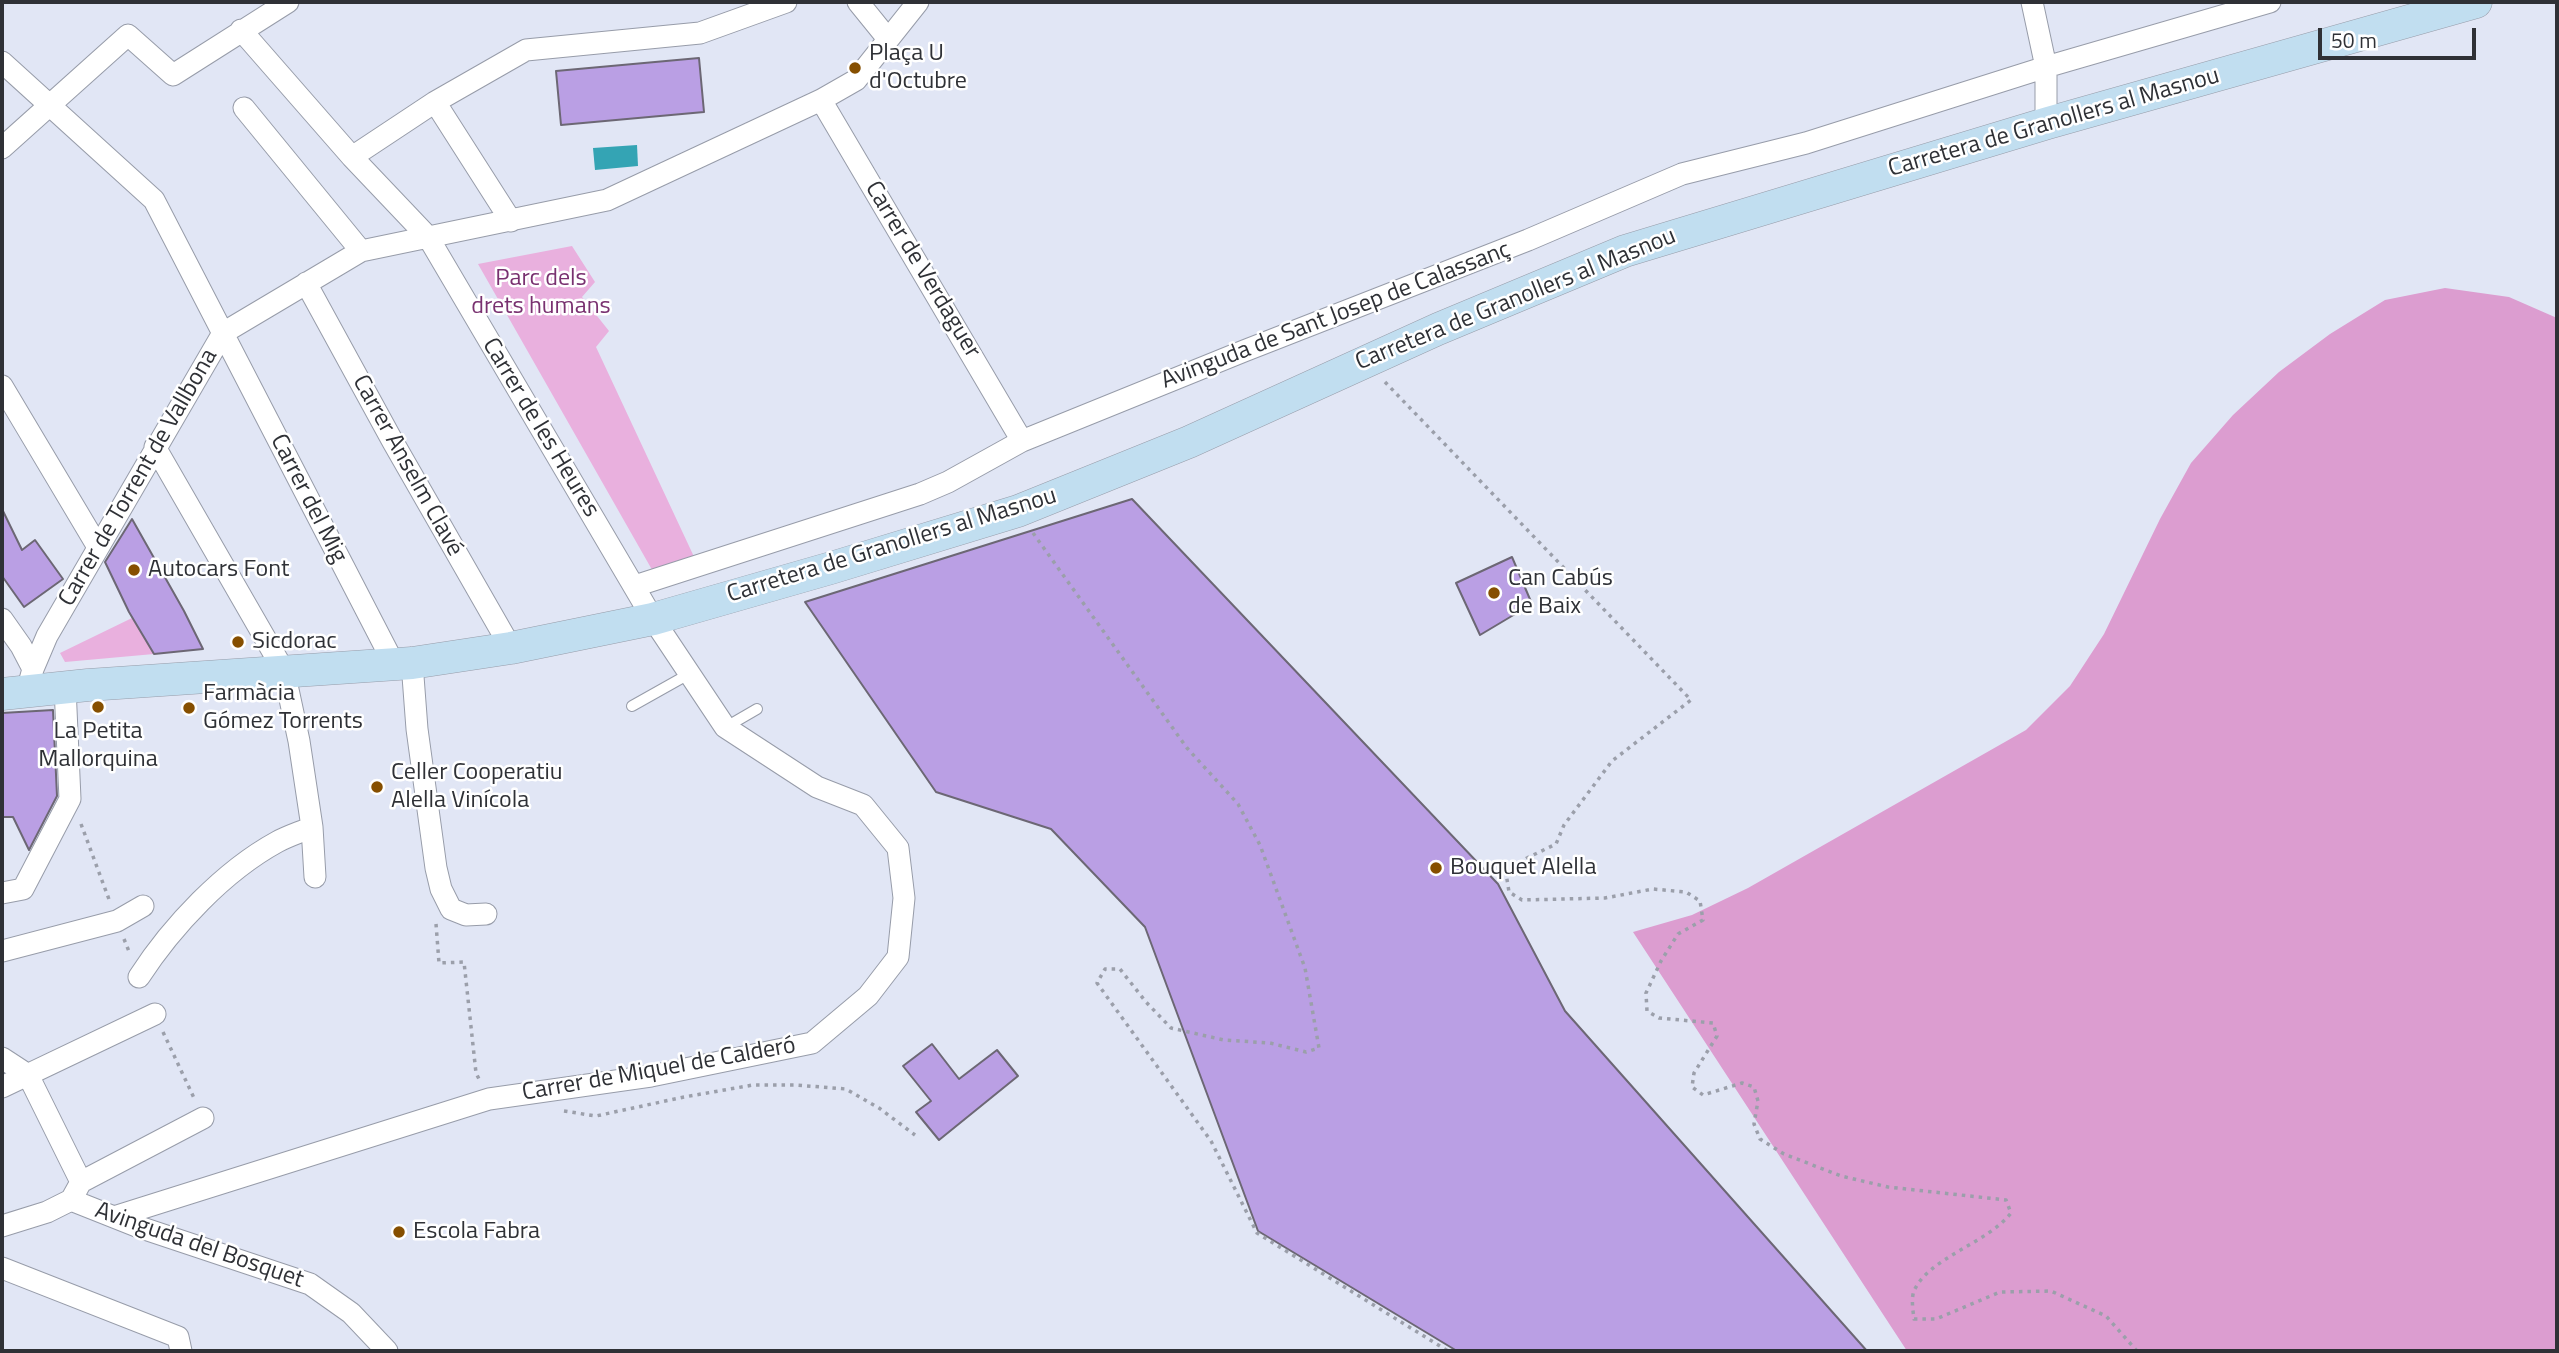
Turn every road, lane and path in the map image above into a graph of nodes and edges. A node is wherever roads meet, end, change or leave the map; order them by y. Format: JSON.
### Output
{"nodes":[{"id":1,"x":288,"y":2,"type":"edge"},
{"id":2,"x":786,"y":2,"type":"edge"},
{"id":3,"x":858,"y":2,"type":"edge"},
{"id":4,"x":918,"y":2,"type":"edge"},
{"id":5,"x":2032,"y":2,"type":"edge"},
{"id":6,"x":2270,"y":2,"type":"edge"},
{"id":7,"x":2476,"y":2,"type":"edge"},
{"id":8,"x":241,"y":30,"type":"junction"},
{"id":9,"x":888,"y":39,"type":"junction"},
{"id":10,"x":2,"y":62,"type":"edge"},
{"id":11,"x":2046,"y":67,"type":"junction"},
{"id":12,"x":821,"y":100,"type":"junction"},
{"id":13,"x":435,"y":102,"type":"junction"},
{"id":14,"x":49,"y":105,"type":"junction"},
{"id":15,"x":244,"y":107,"type":"dead end"},
{"id":16,"x":2048,"y":123,"type":"junction"},
{"id":17,"x":2,"y":148,"type":"edge"},
{"id":18,"x":352,"y":157,"type":"junction"},
{"id":19,"x":511,"y":221,"type":"junction"},
{"id":20,"x":428,"y":237,"type":"junction"},
{"id":21,"x":361,"y":251,"type":"junction"},
{"id":22,"x":306,"y":283,"type":"junction"},
{"id":23,"x":223,"y":333,"type":"junction"},
{"id":24,"x":1365,"y":361,"type":"junction"},
{"id":25,"x":2,"y":386,"type":"edge"},
{"id":26,"x":1022,"y":441,"type":"junction"},
{"id":27,"x":155,"y":447,"type":"junction"},
{"id":28,"x":1018,"y":511,"type":"junction"},
{"id":29,"x":98,"y":547,"type":"junction"},
{"id":30,"x":635,"y":586,"type":"junction"},
{"id":31,"x":2,"y":619,"type":"edge"},
{"id":32,"x":653,"y":619,"type":"junction"},
{"id":33,"x":511,"y":648,"type":"junction"},
{"id":34,"x":403,"y":664,"type":"junction"},
{"id":35,"x":284,"y":671,"type":"junction"},
{"id":36,"x":689,"y":674,"type":"junction"},
{"id":37,"x":21,"y":685,"type":"edge"},
{"id":38,"x":65,"y":687,"type":"junction"},
{"id":39,"x":632,"y":706,"type":"dead end"},
{"id":40,"x":757,"y":709,"type":"dead end"},
{"id":41,"x":725,"y":727,"type":"junction"},
{"id":42,"x":65,"y":810,"type":"junction"},
{"id":43,"x":312,"y":827,"type":"junction"},
{"id":44,"x":315,"y":877,"type":"dead end"},
{"id":45,"x":2,"y":893,"type":"edge"},
{"id":46,"x":447,"y":902,"type":"junction"},
{"id":47,"x":143,"y":906,"type":"dead end"},
{"id":48,"x":486,"y":914,"type":"dead end"},
{"id":49,"x":117,"y":922,"type":"junction"},
{"id":50,"x":2,"y":951,"type":"edge"},
{"id":51,"x":139,"y":977,"type":"dead end"},
{"id":52,"x":155,"y":1014,"type":"dead end"},
{"id":53,"x":2,"y":1058,"type":"edge"},
{"id":54,"x":28,"y":1075,"type":"junction"},
{"id":55,"x":2,"y":1087,"type":"edge"},
{"id":56,"x":489,"y":1099,"type":"junction"},
{"id":57,"x":561,"y":1110,"type":"dead end"},
{"id":58,"x":203,"y":1118,"type":"dead end"},
{"id":59,"x":915,"y":1135,"type":"dead end"},
{"id":60,"x":76,"y":1191,"type":"junction"},
{"id":61,"x":114,"y":1217,"type":"junction"},
{"id":62,"x":2,"y":1226,"type":"edge"},
{"id":63,"x":2,"y":1268,"type":"edge"},
{"id":64,"x":181,"y":1351,"type":"edge"},
{"id":65,"x":387,"y":1351,"type":"edge"},
{"id":66,"x":1448,"y":1351,"type":"edge"},
{"id":67,"x":2137,"y":1351,"type":"edge"}],
"edges":[{"from":1,"to":8,"type":"street"},
{"from":2,"to":13,"type":"street"},
{"from":3,"to":9,"type":"street"},
{"from":4,"to":9,"type":"street","name":"Carrer de Torrent de Vallbona"},
{"from":5,"to":11,"type":"street"},
{"from":6,"to":11,"type":"street","name":"Avinguda de Sant Josep de Calassanç"},
{"from":7,"to":16,"type":"main road","name":"Carretera de Granollers al Masnou"},
{"from":8,"to":14,"type":"street"},
{"from":8,"to":18,"type":"street","name":"Carrer de les Heures"},
{"from":9,"to":12,"type":"street","name":"Carrer de Torrent de Vallbona"},
{"from":10,"to":14,"type":"street","name":"Carrer del Mig"},
{"from":11,"to":16,"type":"street"},
{"from":11,"to":26,"type":"street","name":"Avinguda de Sant Josep de Calassanç"},
{"from":12,"to":19,"type":"street","name":"Carrer de Torrent de Vallbona"},
{"from":12,"to":26,"type":"street","name":"Carrer de Verdaguer"},
{"from":13,"to":18,"type":"street"},
{"from":13,"to":19,"type":"street"},
{"from":14,"to":17,"type":"street"},
{"from":14,"to":23,"type":"street","name":"Carrer del Mig"},
{"from":15,"to":21,"type":"street"},
{"from":16,"to":24,"type":"main road","name":"Carretera de Granollers al Masnou"},
{"from":18,"to":20,"type":"street","name":"Carrer de les Heures"},
{"from":19,"to":20,"type":"street","name":"Carrer de Torrent de Vallbona"},
{"from":20,"to":21,"type":"street","name":"Carrer de Torrent de Vallbona"},
{"from":20,"to":30,"type":"street","name":"Carrer de les Heures"},
{"from":21,"to":22,"type":"street","name":"Carrer de Torrent de Vallbona"},
{"from":22,"to":23,"type":"street","name":"Carrer de Torrent de Vallbona"},
{"from":22,"to":33,"type":"street","name":"Carrer Anselm Clavé"},
{"from":23,"to":27,"type":"street","name":"Carrer de Torrent de Vallbona"},
{"from":23,"to":34,"type":"street","name":"Carrer del Mig"},
{"from":24,"to":28,"type":"main road","name":"Carretera de Granollers al Masnou"},
{"from":24,"to":67,"type":"path"},
{"from":25,"to":29,"type":"street"},
{"from":26,"to":30,"type":"street","name":"Avinguda de Sant Josep de Calassanç"},
{"from":27,"to":29,"type":"street","name":"Carrer de Torrent de Vallbona"},
{"from":27,"to":35,"type":"street"},
{"from":28,"to":32,"type":"main road","name":"Carretera de Granollers al Masnou"},
{"from":28,"to":66,"type":"path"},
{"from":29,"to":37,"type":"street","name":"Carrer de Torrent de Vallbona"},
{"from":30,"to":32,"type":"street","name":"Carrer de les Heures"},
{"from":31,"to":37,"type":"street"},
{"from":32,"to":33,"type":"main road","name":"Carretera de Granollers al Masnou"},
{"from":32,"to":36,"type":"street","name":"Carrer de Miquel de Calderó"},
{"from":33,"to":34,"type":"main road","name":"Carretera de Granollers al Masnou"},
{"from":34,"to":35,"type":"main road","name":"Carretera de Granollers al Masnou"},
{"from":34,"to":46,"type":"street"},
{"from":35,"to":38,"type":"main road","name":"Carretera de Granollers al Masnou"},
{"from":35,"to":43,"type":"street"},
{"from":36,"to":39,"type":"lane"},
{"from":36,"to":41,"type":"street","name":"Carrer de Miquel de Calderó"},
{"from":37,"to":38,"type":"main road","name":"Carretera de Granollers al Masnou"},
{"from":38,"to":42,"type":"street"},
{"from":40,"to":41,"type":"lane"},
{"from":41,"to":56,"type":"street","name":"Carrer de Miquel de Calderó"},
{"from":42,"to":45,"type":"street"},
{"from":42,"to":49,"type":"path"},
{"from":43,"to":44,"type":"street"},
{"from":43,"to":51,"type":"street"},
{"from":46,"to":48,"type":"street"},
{"from":46,"to":56,"type":"path"},
{"from":47,"to":49,"type":"street"},
{"from":49,"to":50,"type":"street"},
{"from":52,"to":54,"type":"street"},
{"from":53,"to":54,"type":"street"},
{"from":54,"to":55,"type":"street"},
{"from":54,"to":60,"type":"street"},
{"from":56,"to":61,"type":"street","name":"Carrer de Miquel de Calderó"},
{"from":57,"to":59,"type":"path"},
{"from":58,"to":60,"type":"street"},
{"from":60,"to":61,"type":"street","name":"Avinguda del Bosquet"},
{"from":60,"to":62,"type":"street"},
{"from":61,"to":65,"type":"street","name":"Avinguda del Bosquet"},
{"from":63,"to":64,"type":"street"}]}
